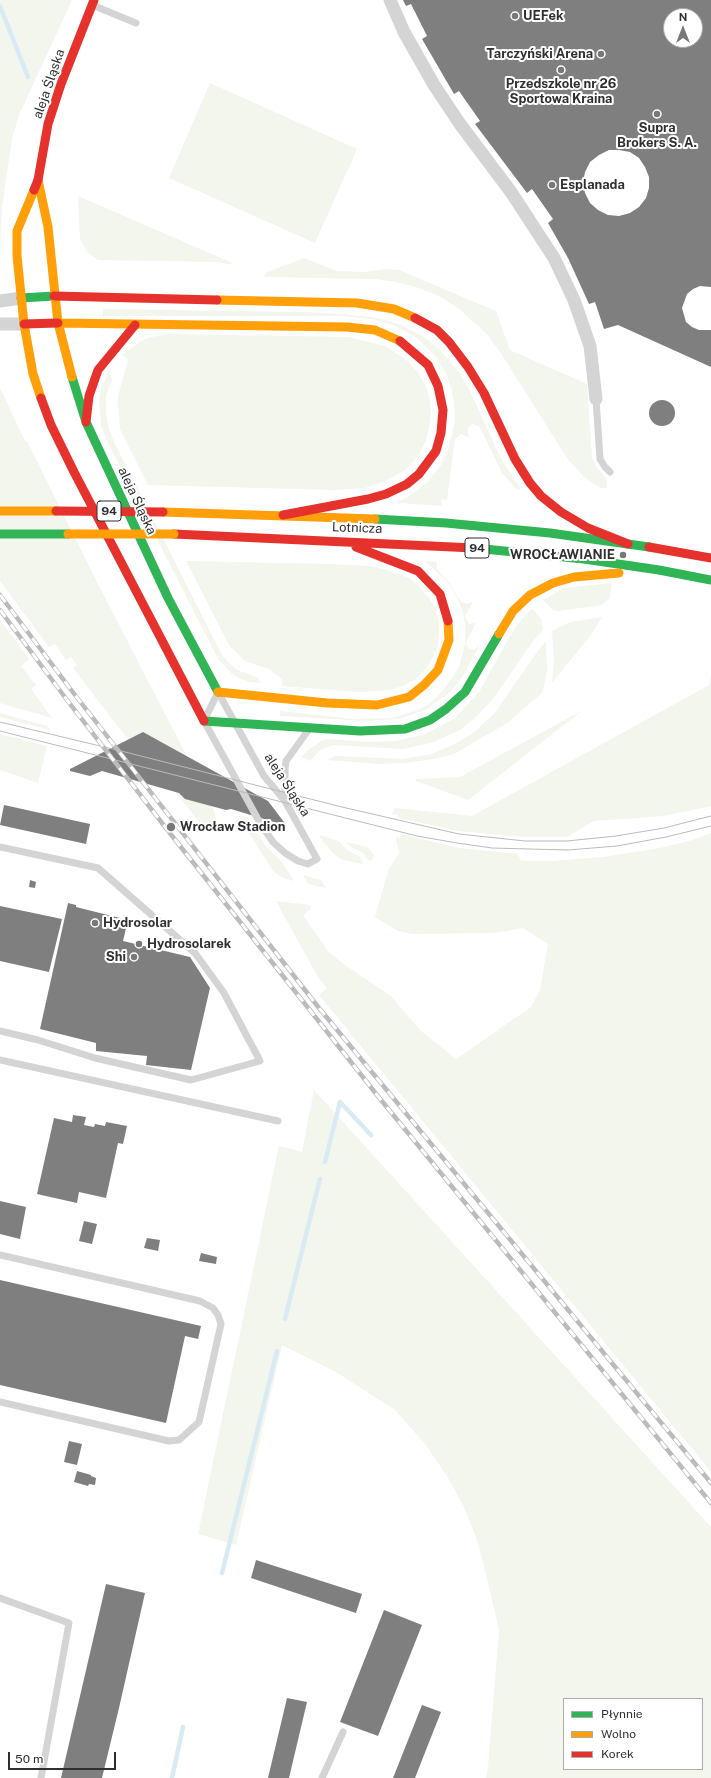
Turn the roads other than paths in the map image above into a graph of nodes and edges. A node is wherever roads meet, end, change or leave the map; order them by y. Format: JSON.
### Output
{"nodes":[{"id":1,"x":390,"y":0,"type":"edge"},
{"id":2,"x":93,"y":2,"type":"edge"},
{"id":3,"x":136,"y":23,"type":"dead end"},
{"id":4,"x":38,"y":180,"type":"junction"},
{"id":5,"x":54,"y":296,"type":"junction"},
{"id":6,"x":21,"y":298,"type":"junction"},
{"id":7,"x":0,"y":301,"type":"edge"},
{"id":8,"x":58,"y":323,"type":"junction"},
{"id":9,"x":0,"y":324,"type":"edge"},
{"id":10,"x":24,"y":324,"type":"junction"},
{"id":11,"x":135,"y":325,"type":"junction"},
{"id":12,"x":596,"y":399,"type":"joint"},
{"id":13,"x":86,"y":422,"type":"junction"},
{"id":14,"x":610,"y":472,"type":"dead end"},
{"id":15,"x":0,"y":511,"type":"edge"},
{"id":16,"x":283,"y":515,"type":"junction"},
{"id":17,"x":0,"y":534,"type":"edge"},
{"id":18,"x":339,"y":540,"type":"junction"},
{"id":19,"x":618,"y":541,"type":"junction"},
{"id":20,"x":711,"y":558,"type":"edge"},
{"id":21,"x":659,"y":570,"type":"junction"},
{"id":22,"x":711,"y":580,"type":"edge"},
{"id":23,"x":218,"y":692,"type":"junction"},
{"id":24,"x":204,"y":721,"type":"junction"},
{"id":25,"x":235,"y":723,"type":"junction"},
{"id":26,"x":309,"y":728,"type":"junction"},
{"id":27,"x":285,"y":801,"type":"junction"},
{"id":28,"x":0,"y":846,"type":"edge"},
{"id":29,"x":0,"y":1031,"type":"edge"},
{"id":30,"x":0,"y":1060,"type":"edge"},
{"id":31,"x":278,"y":1121,"type":"dead end"},
{"id":32,"x":0,"y":1255,"type":"edge"},
{"id":33,"x":0,"y":1402,"type":"edge"},
{"id":34,"x":0,"y":1598,"type":"edge"},
{"id":35,"x":343,"y":1732,"type":"dead end"},
{"id":36,"x":41,"y":1778,"type":"edge"},
{"id":37,"x":322,"y":1778,"type":"edge"}],
"edges":[{"from":1,"to":12,"type":"street"},
{"from":2,"to":3,"type":"lane"},
{"from":2,"to":4,"type":"main road","name":"aleja Śląska"},
{"from":4,"to":5,"type":"main road","name":"aleja Śląska"},
{"from":4,"to":6,"type":"main road","name":"aleja Śląska"},
{"from":5,"to":6,"type":"main road"},
{"from":5,"to":8,"type":"main road","name":"aleja Śląska"},
{"from":5,"to":19,"type":"main road"},
{"from":6,"to":7,"type":"street"},
{"from":6,"to":10,"type":"main road","name":"aleja Śląska"},
{"from":8,"to":10,"type":"main road"},
{"from":8,"to":11,"type":"main road"},
{"from":8,"to":13,"type":"main road","name":"aleja Śląska"},
{"from":9,"to":10,"type":"street"},
{"from":10,"to":24,"type":"main road","name":"aleja Śląska"},
{"from":11,"to":13,"type":"main road"},
{"from":11,"to":16,"type":"main road"},
{"from":12,"to":14,"type":"lane"},
{"from":13,"to":23,"type":"main road","name":"aleja Śląska"},
{"from":15,"to":16,"type":"main road","name":"Lotnicza","number":"94","bridge":true},
{"from":16,"to":19,"type":"main road","name":"Lotnicza","number":"94"},
{"from":17,"to":18,"type":"main road","name":"Lotnicza","number":"94","bridge":true},
{"from":18,"to":21,"type":"main road","name":"Lotnicza","number":"94"},
{"from":18,"to":23,"type":"main road"},
{"from":19,"to":20,"type":"main road","name":"Lotnicza","number":"94"},
{"from":21,"to":22,"type":"main road","name":"Lotnicza","number":"94"},
{"from":21,"to":26,"type":"main road"},
{"from":23,"to":24,"type":"lane"},
{"from":23,"to":25,"type":"lane","name":"aleja Śląska"},
{"from":24,"to":25,"type":"main road"},
{"from":24,"to":27,"type":"lane","name":"aleja Śląska"},
{"from":25,"to":26,"type":"main road"},
{"from":25,"to":27,"type":"lane","name":"aleja Śląska"},
{"from":26,"to":27,"type":"lane"},
{"from":28,"to":29,"type":"lane"},
{"from":30,"to":31,"type":"lane"},
{"from":32,"to":33,"type":"lane"},
{"from":34,"to":36,"type":"lane"},
{"from":35,"to":37,"type":"lane"}]}
